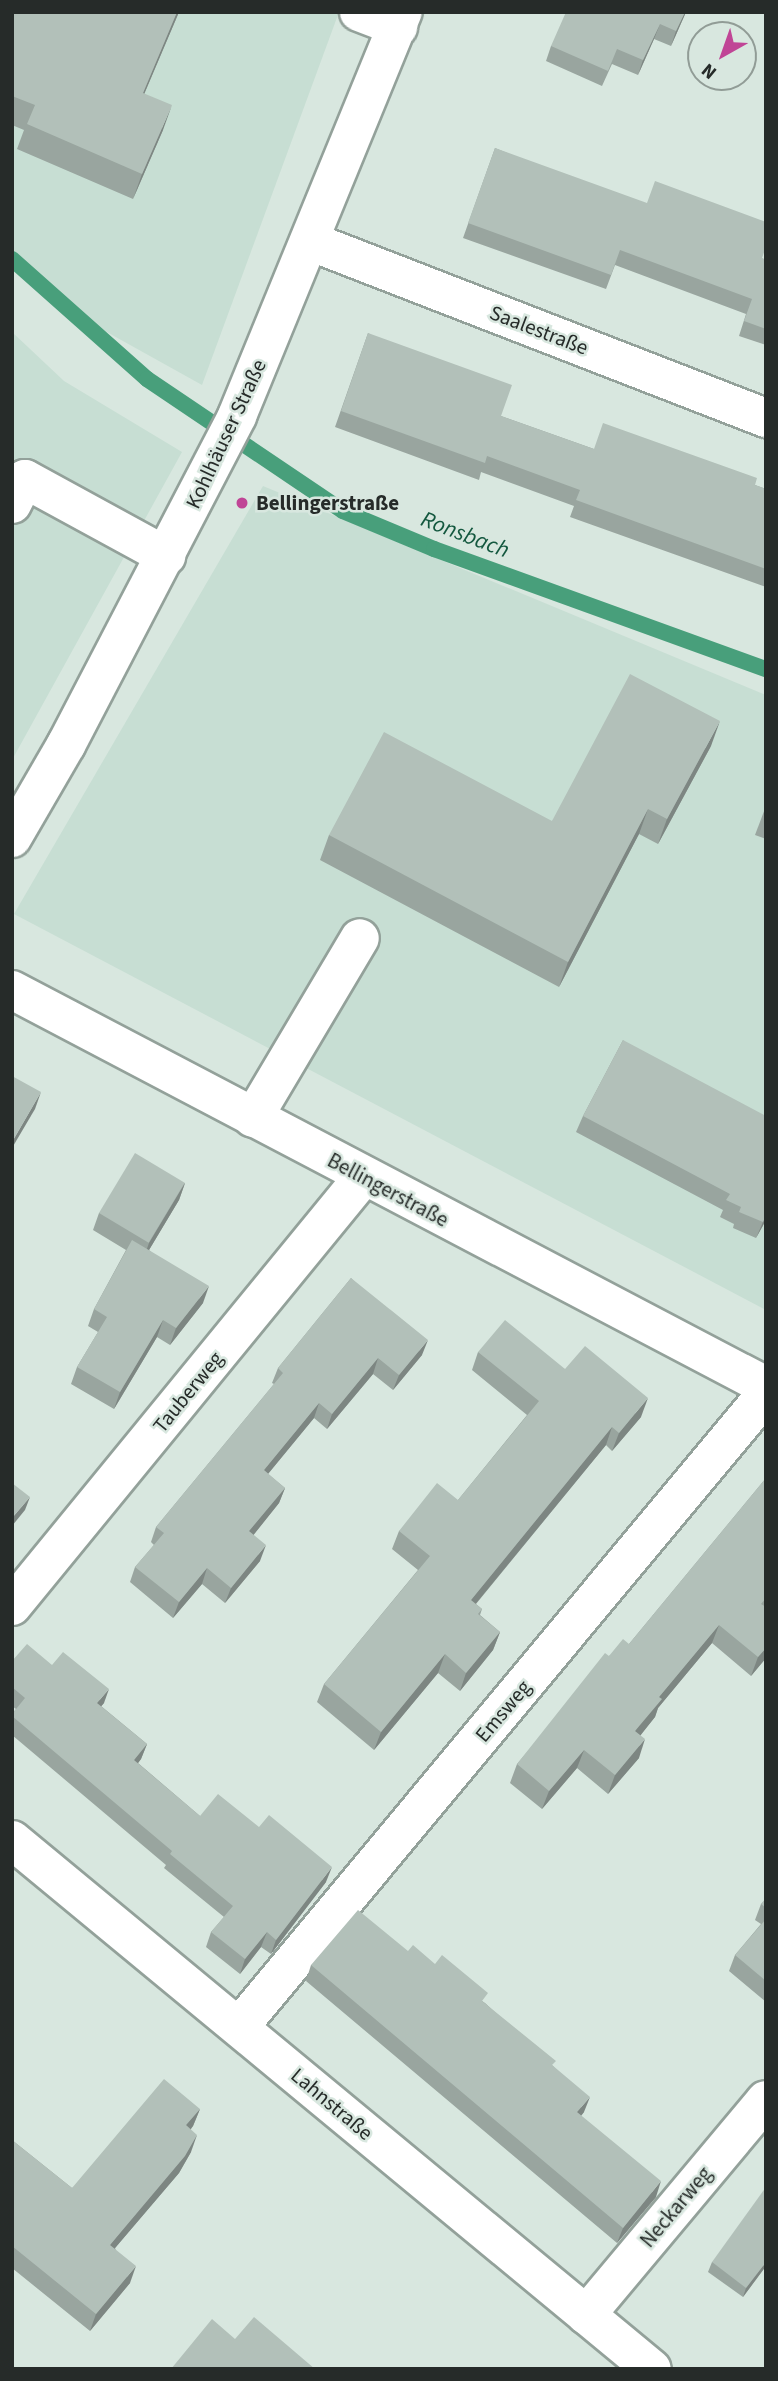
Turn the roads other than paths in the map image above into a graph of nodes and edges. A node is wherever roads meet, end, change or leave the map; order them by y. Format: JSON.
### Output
{"nodes":[{"id":1,"x":359,"y":12,"type":"edge"},
{"id":2,"x":401,"y":20,"type":"edge"},
{"id":3,"x":312,"y":242,"type":"junction"},
{"id":4,"x":766,"y":418,"type":"edge"},
{"id":5,"x":12,"y":504,"type":"edge"},
{"id":6,"x":166,"y":556,"type":"junction"},
{"id":7,"x":12,"y":838,"type":"edge"},
{"id":8,"x":360,"y":938,"type":"dead end"},
{"id":9,"x":12,"y":990,"type":"edge"},
{"id":10,"x":253,"y":1118,"type":"junction"},
{"id":11,"x":363,"y":1177,"type":"junction"},
{"id":12,"x":766,"y":1386,"type":"edge"},
{"id":13,"x":766,"y":1394,"type":"edge"},
{"id":14,"x":12,"y":1606,"type":"edge"},
{"id":15,"x":12,"y":1840,"type":"edge"},
{"id":16,"x":239,"y":2027,"type":"junction"},
{"id":17,"x":766,"y":2100,"type":"edge"},
{"id":18,"x":586,"y":2315,"type":"junction"},
{"id":19,"x":652,"y":2369,"type":"edge"}],
"edges":[{"from":1,"to":2,"type":"street"},
{"from":2,"to":3,"type":"street","name":"Kohlhäuser Straße"},
{"from":3,"to":4,"type":"street","name":"Saalestraße"},
{"from":3,"to":6,"type":"street","name":"Kohlhäuser Straße"},
{"from":5,"to":6,"type":"street"},
{"from":6,"to":7,"type":"street","name":"Kohlhäuser Straße"},
{"from":8,"to":10,"type":"street"},
{"from":9,"to":10,"type":"street","name":"Bellingerstraße"},
{"from":10,"to":11,"type":"street","name":"Bellingerstraße"},
{"from":11,"to":12,"type":"street","name":"Bellingerstraße"},
{"from":11,"to":14,"type":"street","name":"Tauberweg"},
{"from":13,"to":16,"type":"street","name":"Emsweg"},
{"from":15,"to":16,"type":"street","name":"Lahnstraße"},
{"from":16,"to":18,"type":"street","name":"Lahnstraße"},
{"from":17,"to":18,"type":"street","name":"Neckarweg"},
{"from":18,"to":19,"type":"street","name":"Lahnstraße"}]}
